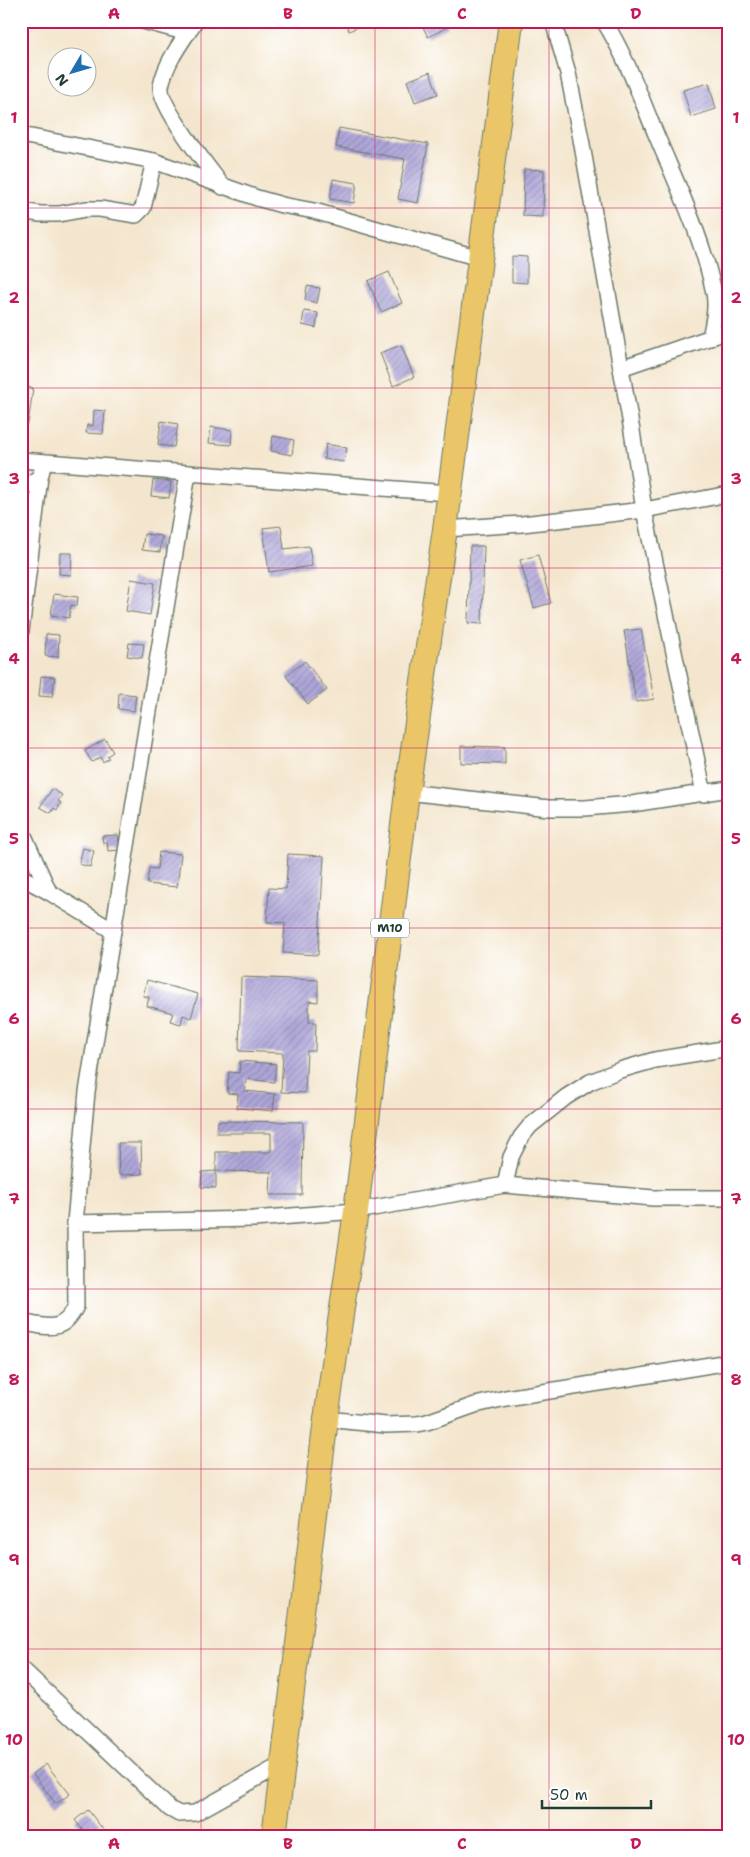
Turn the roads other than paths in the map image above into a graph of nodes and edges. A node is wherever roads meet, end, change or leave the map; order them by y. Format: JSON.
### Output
{"nodes":[{"id":1,"x":143,"y":21,"type":"edge"},
{"id":2,"x":511,"y":21,"type":"edge"},
{"id":3,"x":554,"y":21,"type":"edge"},
{"id":4,"x":604,"y":21,"type":"edge"},
{"id":5,"x":191,"y":27,"type":"edge"},
{"id":6,"x":21,"y":135,"type":"edge"},
{"id":7,"x":154,"y":162,"type":"junction"},
{"id":8,"x":223,"y":187,"type":"junction"},
{"id":9,"x":21,"y":211,"type":"edge"},
{"id":10,"x":479,"y":258,"type":"junction"},
{"id":11,"x":729,"y":331,"type":"edge"},
{"id":12,"x":710,"y":338,"type":"junction"},
{"id":13,"x":621,"y":368,"type":"junction"},
{"id":14,"x":21,"y":460,"type":"edge"},
{"id":15,"x":42,"y":470,"type":"junction"},
{"id":16,"x":188,"y":473,"type":"junction"},
{"id":17,"x":21,"y":489,"type":"edge"},
{"id":18,"x":448,"y":492,"type":"junction"},
{"id":19,"x":729,"y":494,"type":"edge"},
{"id":20,"x":644,"y":510,"type":"junction"},
{"id":21,"x":444,"y":529,"type":"junction"},
{"id":22,"x":21,"y":631,"type":"edge"},
{"id":23,"x":729,"y":789,"type":"edge"},
{"id":24,"x":406,"y":792,"type":"junction"},
{"id":25,"x":704,"y":794,"type":"junction"},
{"id":26,"x":21,"y":829,"type":"edge"},
{"id":27,"x":21,"y":877,"type":"edge"},
{"id":28,"x":49,"y":892,"type":"junction"},
{"id":29,"x":113,"y":931,"type":"junction"},
{"id":30,"x":729,"y":1048,"type":"edge"},
{"id":31,"x":505,"y":1185,"type":"junction"},
{"id":32,"x":729,"y":1198,"type":"edge"},
{"id":33,"x":356,"y":1211,"type":"junction"},
{"id":34,"x":75,"y":1223,"type":"junction"},
{"id":35,"x":21,"y":1322,"type":"edge"},
{"id":36,"x":729,"y":1362,"type":"edge"},
{"id":37,"x":326,"y":1419,"type":"junction"},
{"id":38,"x":21,"y":1668,"type":"edge"},
{"id":39,"x":284,"y":1763,"type":"junction"},
{"id":40,"x":274,"y":1836,"type":"edge"}],
"edges":[{"from":1,"to":5,"type":"street"},
{"from":2,"to":10,"type":"main road","number":"M10"},
{"from":3,"to":13,"type":"street"},
{"from":4,"to":12,"type":"street"},
{"from":5,"to":8,"type":"street"},
{"from":6,"to":7,"type":"street"},
{"from":7,"to":8,"type":"street"},
{"from":7,"to":9,"type":"street"},
{"from":8,"to":10,"type":"street"},
{"from":10,"to":18,"type":"main road","number":"M10"},
{"from":11,"to":12,"type":"street"},
{"from":12,"to":13,"type":"street"},
{"from":13,"to":20,"type":"street"},
{"from":14,"to":15,"type":"street"},
{"from":15,"to":16,"type":"street"},
{"from":15,"to":17,"type":"street"},
{"from":15,"to":22,"type":"street"},
{"from":16,"to":18,"type":"street"},
{"from":16,"to":29,"type":"street"},
{"from":18,"to":21,"type":"main road","number":"M10"},
{"from":19,"to":20,"type":"street"},
{"from":20,"to":21,"type":"street"},
{"from":20,"to":25,"type":"street"},
{"from":21,"to":24,"type":"main road","number":"M10"},
{"from":23,"to":25,"type":"street"},
{"from":24,"to":25,"type":"street"},
{"from":24,"to":33,"type":"main road","number":"M10"},
{"from":26,"to":28,"type":"street"},
{"from":27,"to":28,"type":"street"},
{"from":28,"to":29,"type":"street"},
{"from":29,"to":34,"type":"street"},
{"from":30,"to":31,"type":"street"},
{"from":31,"to":32,"type":"street"},
{"from":31,"to":33,"type":"street"},
{"from":33,"to":34,"type":"street"},
{"from":33,"to":37,"type":"main road","number":"M10"},
{"from":34,"to":35,"type":"street"},
{"from":36,"to":37,"type":"street"},
{"from":37,"to":39,"type":"main road","number":"M10"},
{"from":38,"to":39,"type":"street"},
{"from":39,"to":40,"type":"main road","number":"M10"}]}
